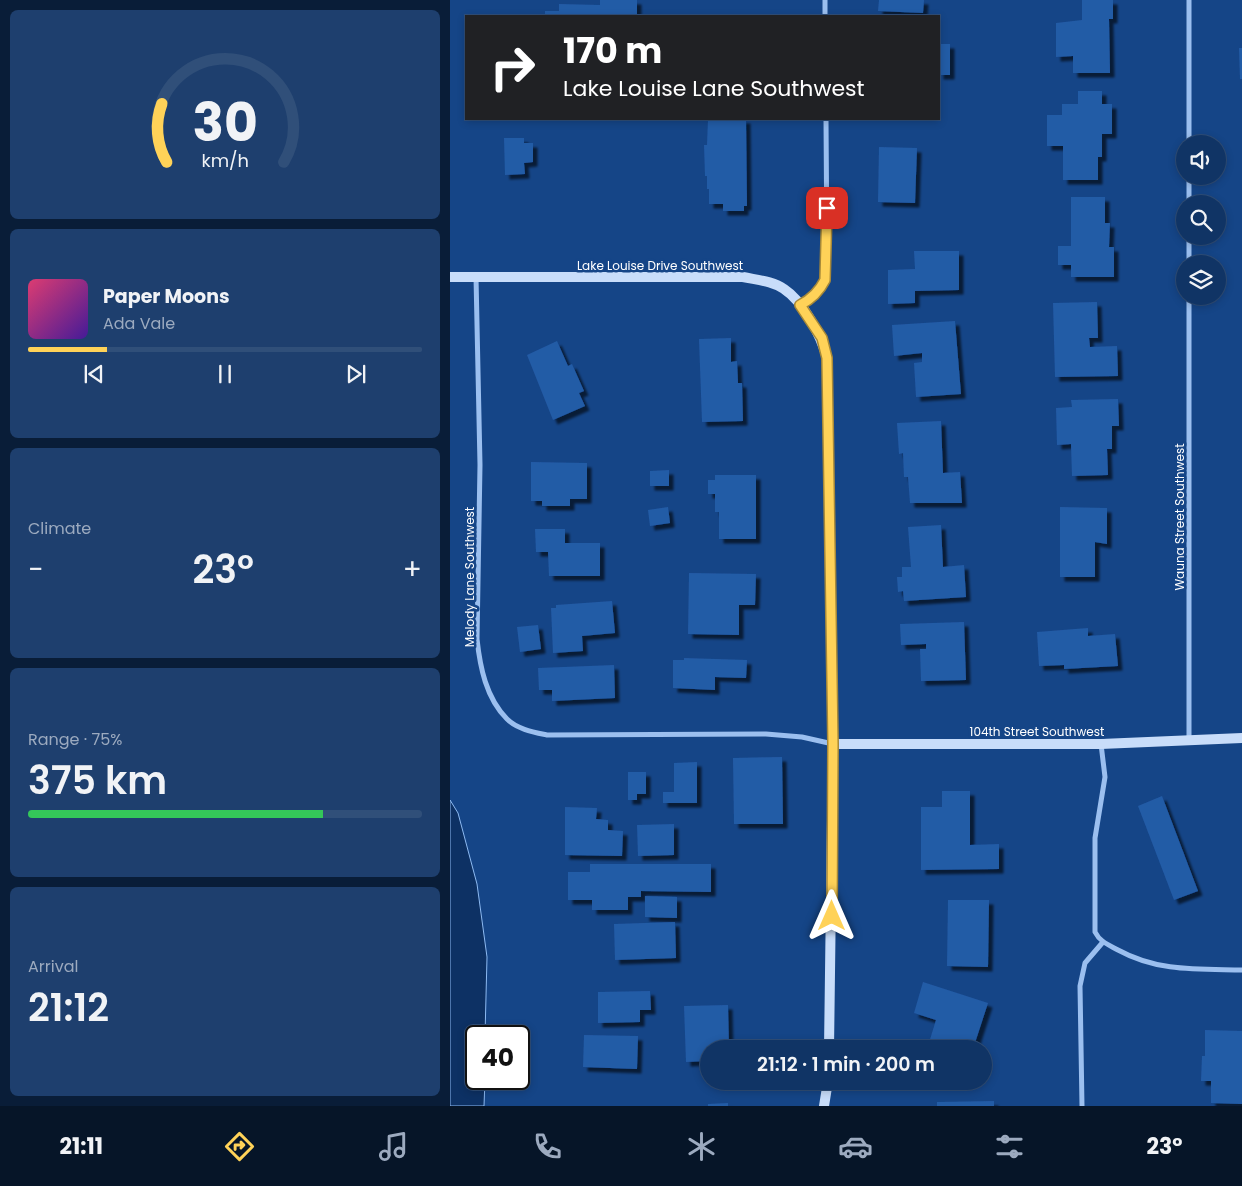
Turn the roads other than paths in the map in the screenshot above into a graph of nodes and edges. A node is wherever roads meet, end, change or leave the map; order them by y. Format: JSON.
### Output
{"nodes":[{"id":1,"x":825,"y":0,"type":"edge"},
{"id":2,"x":1189,"y":0,"type":"edge"},
{"id":3,"x":825,"y":15,"type":"edge"},
{"id":4,"x":826,"y":120,"type":"edge"},
{"id":5,"x":1189,"y":135,"type":"edge"},
{"id":6,"x":450,"y":277,"type":"edge"},
{"id":7,"x":476,"y":278,"type":"junction"},
{"id":8,"x":800,"y":305,"type":"junction"},
{"id":9,"x":1189,"y":305,"type":"edge"},
{"id":10,"x":1242,"y":738,"type":"edge"},
{"id":11,"x":1189,"y":739,"type":"junction"},
{"id":12,"x":833,"y":744,"type":"junction"},
{"id":13,"x":1101,"y":744,"type":"junction"},
{"id":14,"x":1103,"y":942,"type":"junction"},
{"id":15,"x":1242,"y":970,"type":"edge"},
{"id":16,"x":829,"y":1040,"type":"edge"},
{"id":17,"x":827,"y":1090,"type":"edge"},
{"id":18,"x":824,"y":1106,"type":"edge"},
{"id":19,"x":1082,"y":1106,"type":"edge"}],
"edges":[{"from":1,"to":3,"type":"street"},
{"from":2,"to":5,"type":"street"},
{"from":4,"to":8,"type":"street"},
{"from":6,"to":7,"type":"street","name":"Lake Louise Drive Southwest"},
{"from":7,"to":8,"type":"street","name":"Lake Louise Drive Southwest"},
{"from":7,"to":12,"type":"street","name":"Melody Lane Southwest"},
{"from":8,"to":12,"type":"street","name":"Lake Louise Drive Southwest"},
{"from":9,"to":11,"type":"street","name":"Wauna Street Southwest"},
{"from":10,"to":11,"type":"street","name":"104th Street Southwest"},
{"from":11,"to":13,"type":"street","name":"104th Street Southwest"},
{"from":12,"to":13,"type":"street","name":"104th Street Southwest"},
{"from":12,"to":16,"type":"street","name":"Lake Louise Drive Southwest"},
{"from":13,"to":14,"type":"street"},
{"from":14,"to":15,"type":"street"},
{"from":14,"to":19,"type":"street"},
{"from":17,"to":18,"type":"street"}]}
